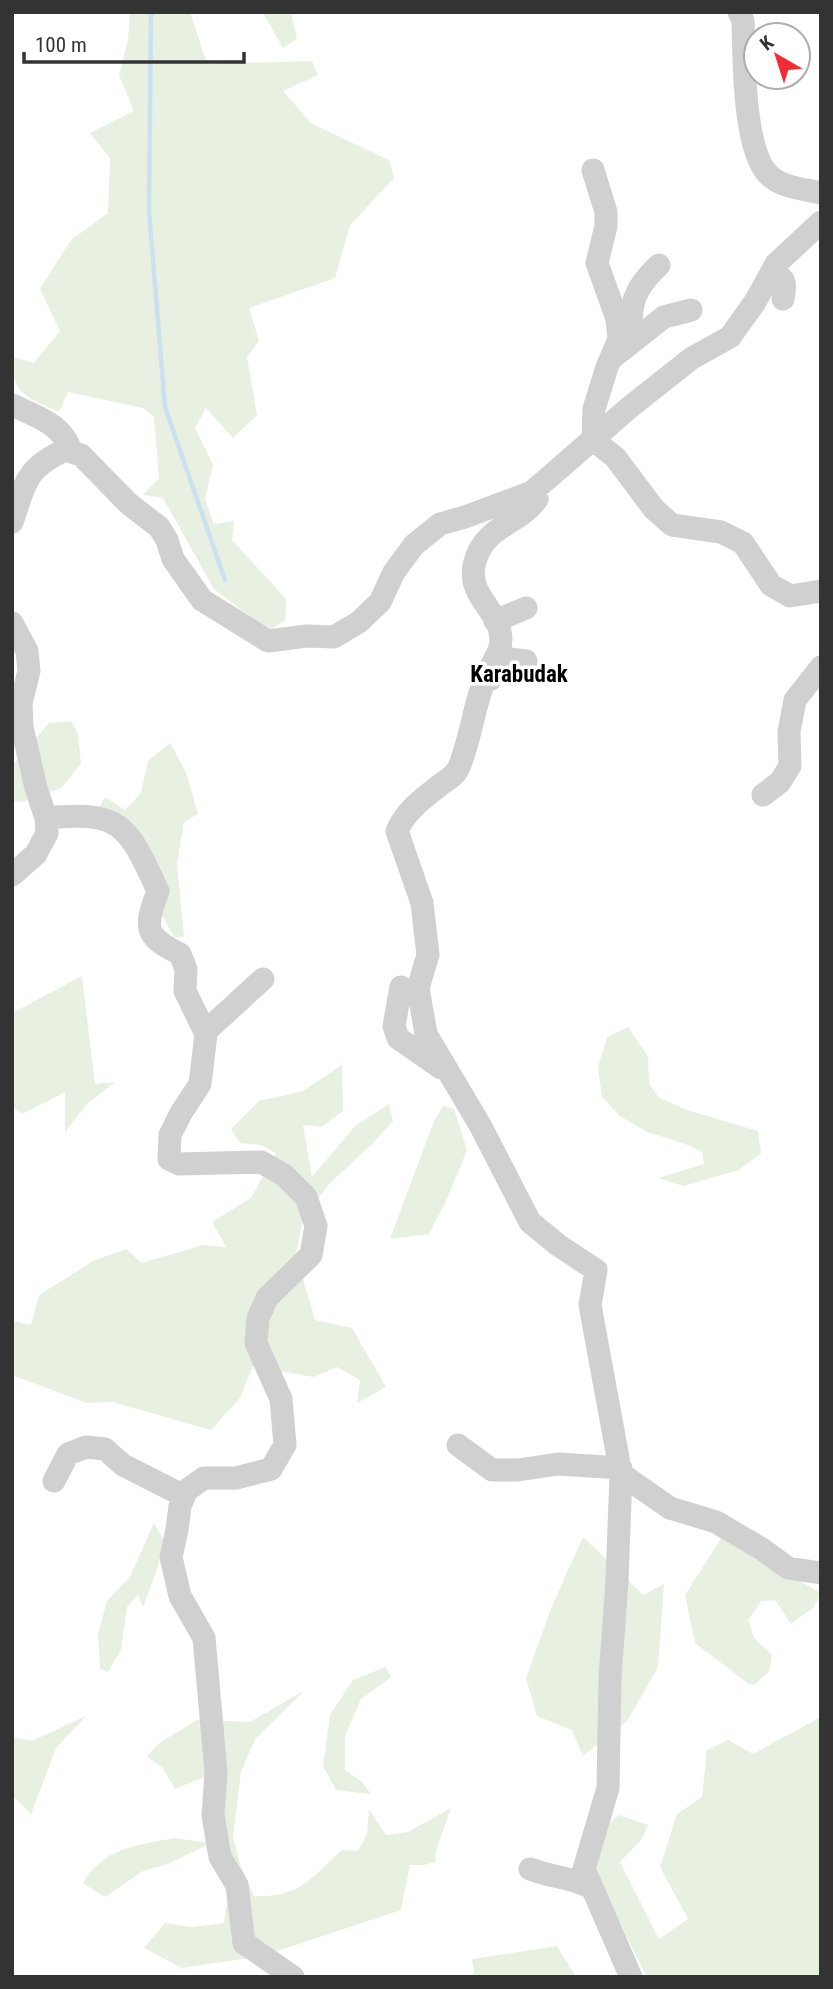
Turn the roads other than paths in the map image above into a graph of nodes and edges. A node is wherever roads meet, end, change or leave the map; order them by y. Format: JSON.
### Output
{"nodes":[{"id":1,"x":739,"y":12,"type":"edge"},
{"id":2,"x":593,"y":170,"type":"dead end"},
{"id":3,"x":821,"y":193,"type":"edge"},
{"id":4,"x":821,"y":222,"type":"edge"},
{"id":5,"x":659,"y":265,"type":"dead end"},
{"id":6,"x":773,"y":270,"type":"junction"},
{"id":7,"x":783,"y":299,"type":"dead end"},
{"id":8,"x":691,"y":310,"type":"dead end"},
{"id":9,"x":631,"y":342,"type":"junction"},
{"id":10,"x":612,"y":358,"type":"junction"},
{"id":11,"x":12,"y":405,"type":"edge"},
{"id":12,"x":593,"y":440,"type":"junction"},
{"id":13,"x":71,"y":452,"type":"junction"},
{"id":14,"x":532,"y":492,"type":"junction"},
{"id":15,"x":12,"y":522,"type":"edge"},
{"id":16,"x":821,"y":591,"type":"edge"},
{"id":17,"x":526,"y":608,"type":"dead end"},
{"id":18,"x":495,"y":621,"type":"junction"},
{"id":19,"x":12,"y":623,"type":"edge"},
{"id":20,"x":526,"y":661,"type":"dead end"},
{"id":21,"x":821,"y":667,"type":"edge"},
{"id":22,"x":479,"y":699,"type":"junction"},
{"id":23,"x":763,"y":795,"type":"dead end"},
{"id":24,"x":46,"y":818,"type":"junction"},
{"id":25,"x":12,"y":875,"type":"edge"},
{"id":26,"x":263,"y":979,"type":"dead end"},
{"id":27,"x":401,"y":987,"type":"dead end"},
{"id":28,"x":205,"y":1032,"type":"junction"},
{"id":29,"x":450,"y":1074,"type":"junction"},
{"id":30,"x":458,"y":1445,"type":"dead end"},
{"id":31,"x":621,"y":1471,"type":"junction"},
{"id":32,"x":54,"y":1481,"type":"dead end"},
{"id":33,"x":184,"y":1496,"type":"junction"},
{"id":34,"x":821,"y":1573,"type":"edge"},
{"id":35,"x":530,"y":1869,"type":"dead end"},
{"id":36,"x":592,"y":1888,"type":"junction"},
{"id":37,"x":293,"y":1977,"type":"edge"},
{"id":38,"x":631,"y":1977,"type":"edge"}],
"edges":[{"from":1,"to":3,"type":"street"},
{"from":2,"to":10,"type":"street"},
{"from":4,"to":6,"type":"street"},
{"from":5,"to":9,"type":"street"},
{"from":6,"to":7,"type":"street"},
{"from":6,"to":12,"type":"street"},
{"from":8,"to":9,"type":"street"},
{"from":9,"to":10,"type":"street"},
{"from":10,"to":12,"type":"street"},
{"from":11,"to":13,"type":"street"},
{"from":12,"to":14,"type":"street"},
{"from":12,"to":16,"type":"street"},
{"from":13,"to":14,"type":"street"},
{"from":13,"to":15,"type":"street"},
{"from":14,"to":18,"type":"street"},
{"from":17,"to":18,"type":"street"},
{"from":18,"to":22,"type":"street"},
{"from":19,"to":24,"type":"street"},
{"from":20,"to":22,"type":"street"},
{"from":21,"to":23,"type":"street"},
{"from":22,"to":29,"type":"street"},
{"from":24,"to":25,"type":"street"},
{"from":24,"to":28,"type":"street"},
{"from":26,"to":28,"type":"street"},
{"from":27,"to":29,"type":"street"},
{"from":28,"to":33,"type":"street"},
{"from":29,"to":31,"type":"street"},
{"from":30,"to":31,"type":"street"},
{"from":31,"to":34,"type":"street"},
{"from":31,"to":36,"type":"street"},
{"from":32,"to":33,"type":"street"},
{"from":33,"to":37,"type":"street"},
{"from":35,"to":36,"type":"street"},
{"from":36,"to":38,"type":"street"}]}
